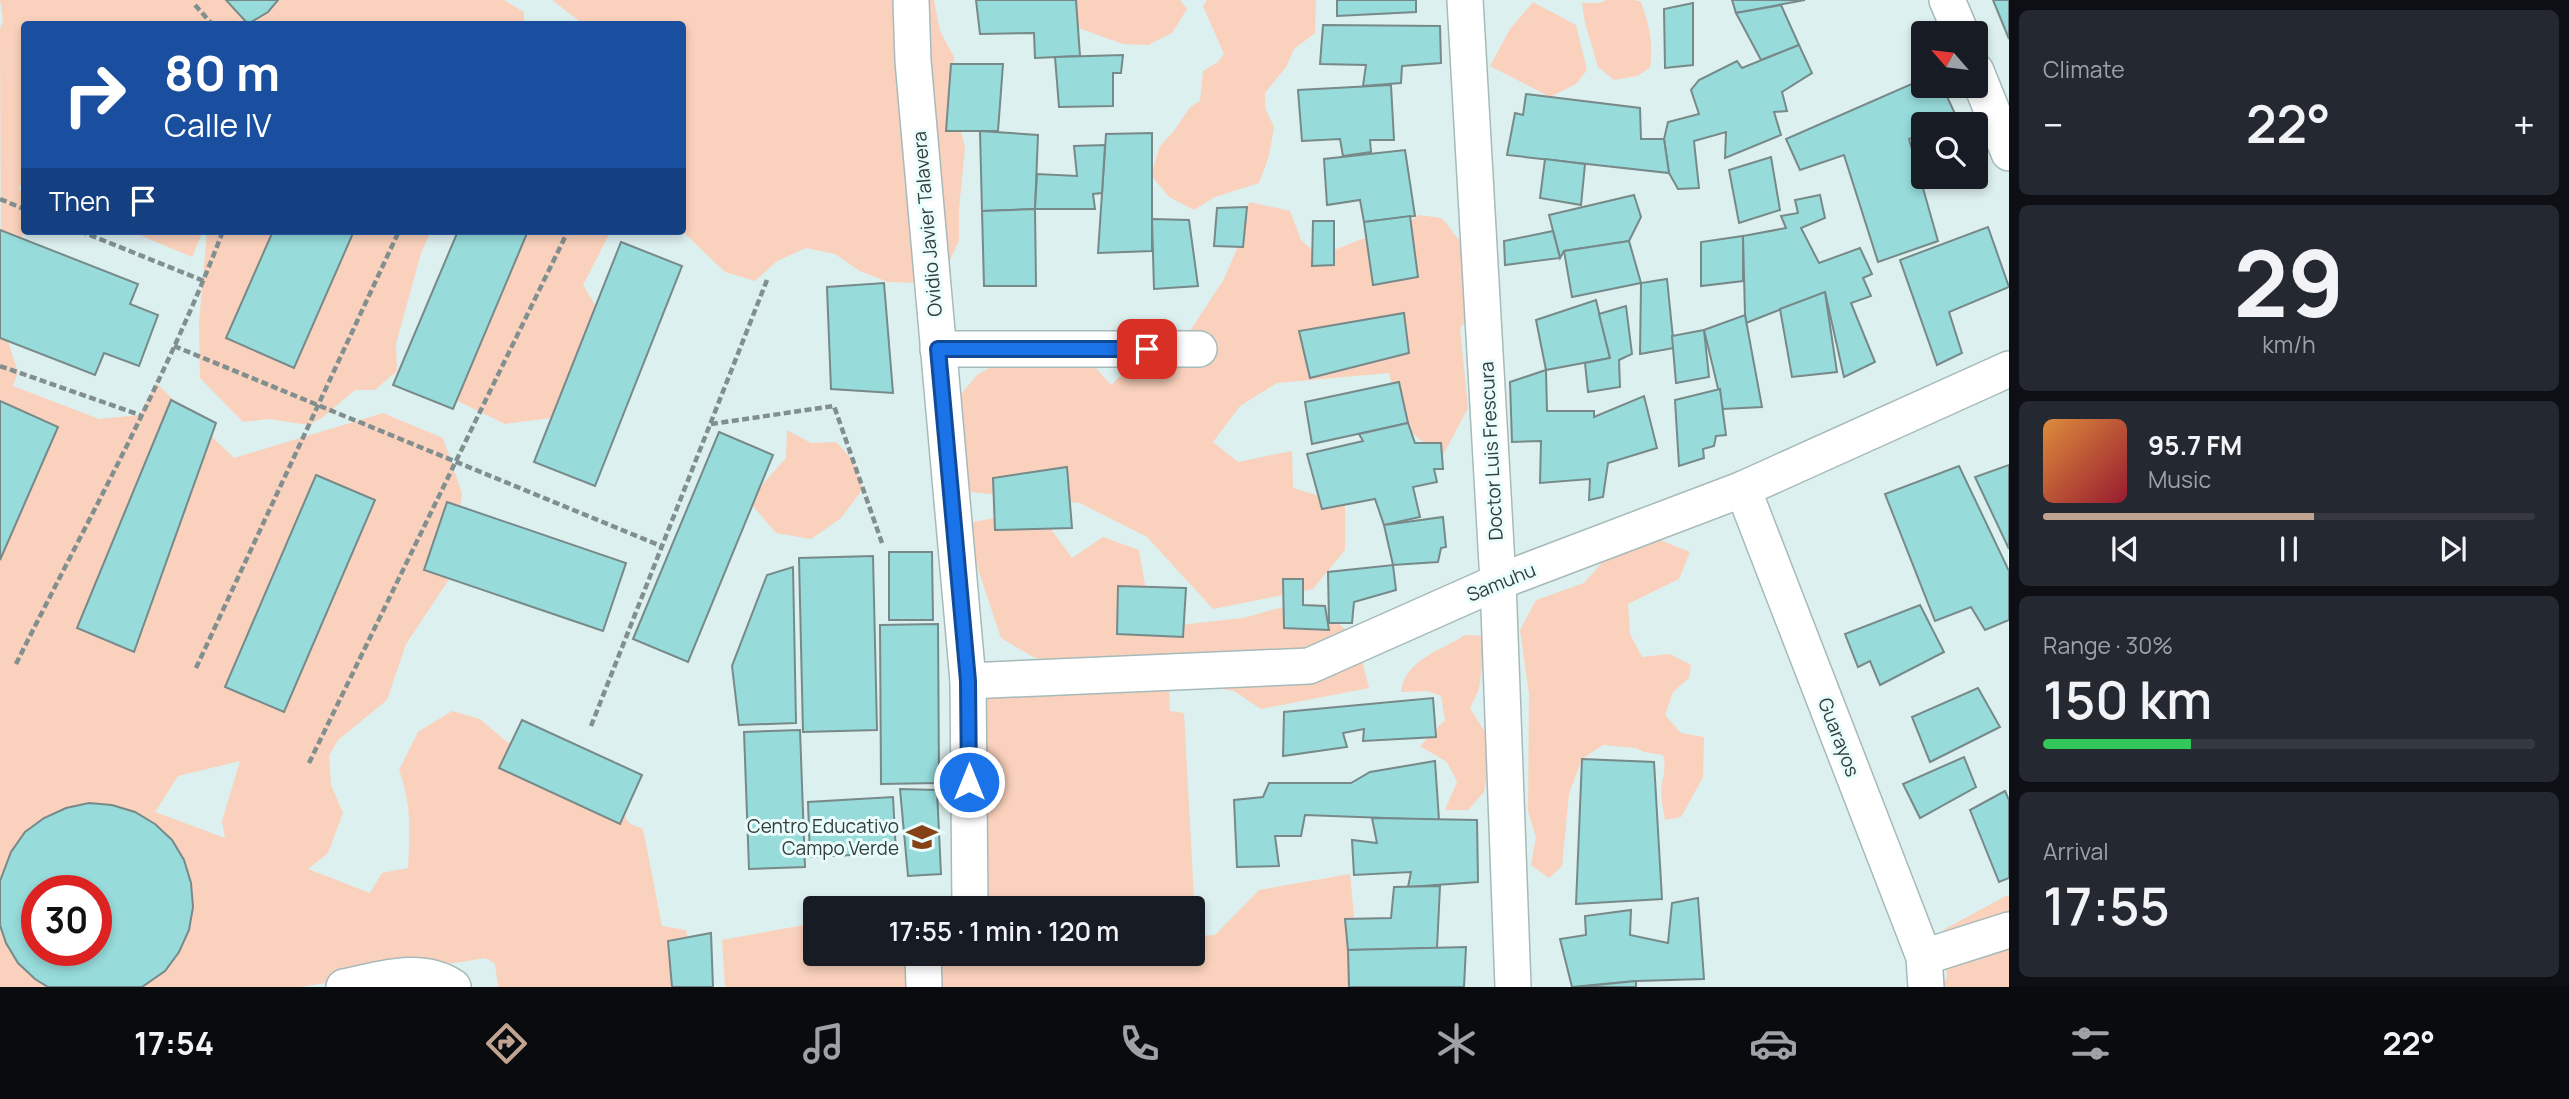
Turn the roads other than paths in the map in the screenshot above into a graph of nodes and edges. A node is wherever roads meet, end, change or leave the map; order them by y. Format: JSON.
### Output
{"nodes":[{"id":1,"x":911,"y":0,"type":"edge"},
{"id":2,"x":1465,"y":0,"type":"edge"},
{"id":3,"x":1947,"y":0,"type":"edge"},
{"id":4,"x":1956,"y":21,"type":"edge"},
{"id":5,"x":1987,"y":98,"type":"edge"},
{"id":6,"x":2009,"y":153,"type":"edge"},
{"id":7,"x":938,"y":349,"type":"junction"},
{"id":8,"x":1199,"y":349,"type":"dead end"},
{"id":9,"x":2009,"y":369,"type":"edge"},
{"id":10,"x":1744,"y":489,"type":"junction"},
{"id":11,"x":1498,"y":582,"type":"junction"},
{"id":12,"x":968,"y":681,"type":"junction"},
{"id":13,"x":970,"y":896,"type":"edge"},
{"id":14,"x":2009,"y":930,"type":"edge"},
{"id":15,"x":923,"y":966,"type":"edge"},
{"id":16,"x":1925,"y":972,"type":"edge"},
{"id":17,"x":344,"y":987,"type":"edge"},
{"id":18,"x":453,"y":987,"type":"edge"},
{"id":19,"x":924,"y":987,"type":"edge"},
{"id":20,"x":1513,"y":987,"type":"edge"}],
"edges":[{"from":1,"to":7,"type":"street","name":"Ovidio Javier Talavera"},
{"from":2,"to":11,"type":"street","name":"Doctor Luis Frescura"},
{"from":3,"to":4,"type":"street"},
{"from":5,"to":6,"type":"street"},
{"from":7,"to":8,"type":"street"},
{"from":7,"to":12,"type":"street","name":"Ovidio Javier Talavera"},
{"from":9,"to":10,"type":"street","name":"Samuhu"},
{"from":10,"to":11,"type":"street","name":"Samuhu"},
{"from":10,"to":16,"type":"street","name":"Guarayos"},
{"from":11,"to":12,"type":"street","name":"Samuhu"},
{"from":11,"to":20,"type":"street","name":"Doctor Luis Frescura"},
{"from":12,"to":13,"type":"street","name":"Ovidio Javier Talavera"},
{"from":14,"to":16,"type":"street"},
{"from":15,"to":19,"type":"street"},
{"from":17,"to":18,"type":"street"}]}
